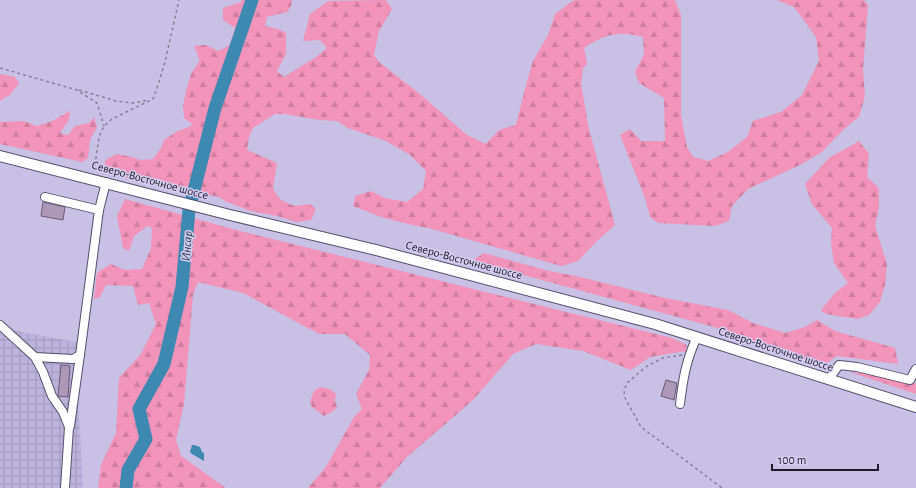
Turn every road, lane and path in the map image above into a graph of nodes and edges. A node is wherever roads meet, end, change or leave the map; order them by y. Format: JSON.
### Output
{"nodes":[{"id":1,"x":179,"y":0,"type":"edge"},
{"id":2,"x":0,"y":68,"type":"edge"},
{"id":3,"x":77,"y":90,"type":"junction"},
{"id":4,"x":153,"y":99,"type":"junction"},
{"id":5,"x":104,"y":126,"type":"junction"},
{"id":6,"x":0,"y":156,"type":"edge"},
{"id":7,"x":92,"y":179,"type":"junction"},
{"id":8,"x":106,"y":182,"type":"junction"},
{"id":9,"x":44,"y":197,"type":"dead end"},
{"id":10,"x":99,"y":210,"type":"junction"},
{"id":11,"x":0,"y":325,"type":"edge"},
{"id":12,"x":697,"y":337,"type":"junction"},
{"id":13,"x":689,"y":354,"type":"junction"},
{"id":14,"x":80,"y":355,"type":"junction"},
{"id":15,"x":35,"y":357,"type":"junction"},
{"id":16,"x":916,"y":369,"type":"edge"},
{"id":17,"x":829,"y":379,"type":"junction"},
{"id":18,"x":680,"y":404,"type":"dead end"},
{"id":19,"x":916,"y":406,"type":"edge"},
{"id":20,"x":70,"y":427,"type":"junction"},
{"id":21,"x":65,"y":488,"type":"edge"},
{"id":22,"x":722,"y":488,"type":"edge"}],
"edges":[{"from":1,"to":4,"type":"path"},
{"from":2,"to":3,"type":"path"},
{"from":3,"to":4,"type":"path"},
{"from":3,"to":5,"type":"path"},
{"from":4,"to":5,"type":"path"},
{"from":5,"to":7,"type":"path"},
{"from":6,"to":7,"type":"main road","name":"Северо-Восточное шоссе"},
{"from":7,"to":8,"type":"main road","name":"Северо-Восточное шоссе"},
{"from":8,"to":10,"type":"lane"},
{"from":8,"to":12,"type":"main road","name":"Северо-Восточное шоссе"},
{"from":9,"to":10,"type":"lane"},
{"from":10,"to":14,"type":"lane"},
{"from":11,"to":15,"type":"lane"},
{"from":12,"to":13,"type":"lane"},
{"from":12,"to":17,"type":"main road","name":"Северо-Восточное шоссе"},
{"from":13,"to":18,"type":"lane"},
{"from":13,"to":22,"type":"path"},
{"from":14,"to":15,"type":"lane"},
{"from":14,"to":20,"type":"lane"},
{"from":15,"to":20,"type":"lane"},
{"from":16,"to":17,"type":"lane"},
{"from":17,"to":19,"type":"main road","name":"Северо-Восточное шоссе"},
{"from":20,"to":21,"type":"lane"}]}
